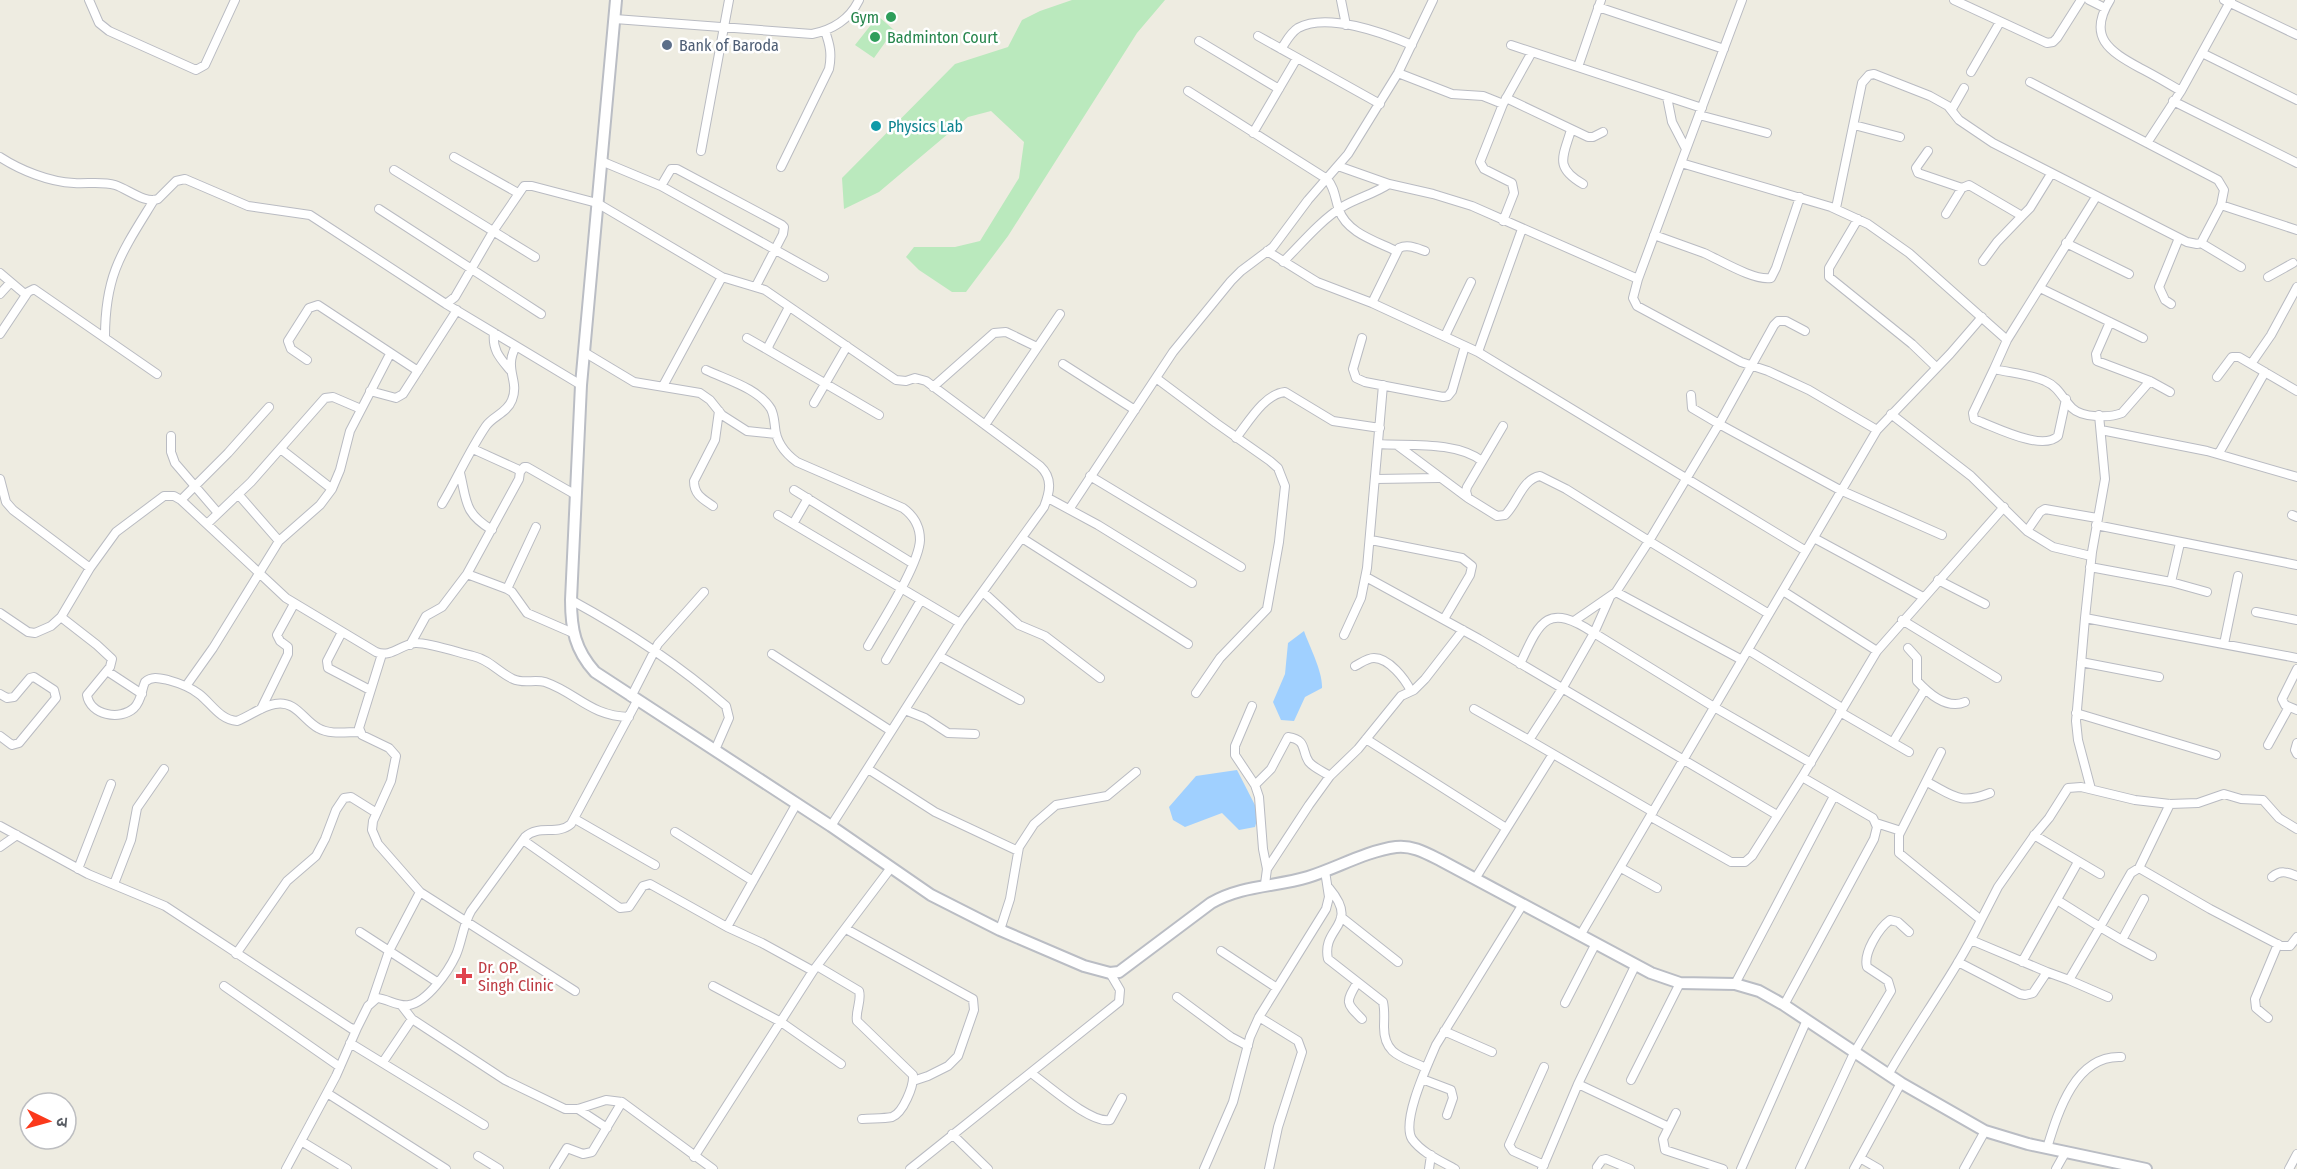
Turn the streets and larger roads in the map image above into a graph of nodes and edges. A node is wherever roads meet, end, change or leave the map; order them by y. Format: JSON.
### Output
{"nodes":[{"id":1,"x":89,"y":0,"type":"edge"},
{"id":2,"x":235,"y":0,"type":"edge"},
{"id":3,"x":616,"y":0,"type":"edge"},
{"id":4,"x":729,"y":0,"type":"edge"},
{"id":5,"x":860,"y":0,"type":"edge"},
{"id":6,"x":1341,"y":0,"type":"edge"},
{"id":7,"x":1434,"y":0,"type":"edge"},
{"id":8,"x":1740,"y":0,"type":"edge"},
{"id":9,"x":1954,"y":0,"type":"edge"},
{"id":10,"x":2081,"y":0,"type":"edge"},
{"id":11,"x":2089,"y":0,"type":"edge"},
{"id":12,"x":2110,"y":0,"type":"edge"},
{"id":13,"x":2228,"y":1,"type":"edge"},
{"id":14,"x":1600,"y":3,"type":"edge"},
{"id":15,"x":2105,"y":8,"type":"junction"},
{"id":16,"x":615,"y":20,"type":"junction"},
{"id":17,"x":2000,"y":22,"type":"junction"},
{"id":18,"x":1346,"y":25,"type":"junction"},
{"id":19,"x":724,"y":29,"type":"junction"},
{"id":20,"x":825,"y":31,"type":"junction"},
{"id":21,"x":2297,"y":35,"type":"edge"},
{"id":22,"x":1258,"y":36,"type":"dead end"},
{"id":23,"x":1199,"y":41,"type":"dead end"},
{"id":24,"x":1412,"y":45,"type":"junction"},
{"id":25,"x":1511,"y":45,"type":"dead end"},
{"id":26,"x":1281,"y":49,"type":"junction"},
{"id":27,"x":1724,"y":49,"type":"junction"},
{"id":28,"x":1532,"y":52,"type":"junction"},
{"id":29,"x":2202,"y":54,"type":"junction"},
{"id":30,"x":1297,"y":58,"type":"junction"},
{"id":31,"x":1578,"y":67,"type":"junction"},
{"id":32,"x":1971,"y":72,"type":"dead end"},
{"id":33,"x":1398,"y":73,"type":"junction"},
{"id":34,"x":2030,"y":82,"type":"dead end"},
{"id":35,"x":1964,"y":88,"type":"dead end"},
{"id":36,"x":1279,"y":89,"type":"junction"},
{"id":37,"x":2181,"y":91,"type":"junction"},
{"id":38,"x":1188,"y":92,"type":"dead end"},
{"id":39,"x":1667,"y":97,"type":"junction"},
{"id":40,"x":2297,"y":100,"type":"edge"},
{"id":41,"x":1505,"y":101,"type":"junction"},
{"id":42,"x":2173,"y":101,"type":"junction"},
{"id":43,"x":1380,"y":104,"type":"junction"},
{"id":44,"x":1952,"y":109,"type":"junction"},
{"id":45,"x":1700,"y":111,"type":"junction"},
{"id":46,"x":1854,"y":125,"type":"junction"},
{"id":47,"x":1571,"y":130,"type":"junction"},
{"id":48,"x":1602,"y":132,"type":"dead end"},
{"id":49,"x":1253,"y":133,"type":"junction"},
{"id":50,"x":1767,"y":133,"type":"dead end"},
{"id":51,"x":1900,"y":137,"type":"dead end"},
{"id":52,"x":2147,"y":143,"type":"junction"},
{"id":53,"x":1686,"y":150,"type":"junction"},
{"id":54,"x":701,"y":151,"type":"dead end"},
{"id":55,"x":1928,"y":152,"type":"dead end"},
{"id":56,"x":0,"y":157,"type":"edge"},
{"id":57,"x":454,"y":158,"type":"dead end"},
{"id":58,"x":2296,"y":161,"type":"edge"},
{"id":59,"x":601,"y":162,"type":"junction"},
{"id":60,"x":1681,"y":163,"type":"junction"},
{"id":61,"x":1338,"y":166,"type":"junction"},
{"id":62,"x":781,"y":167,"type":"dead end"},
{"id":63,"x":394,"y":170,"type":"dead end"},
{"id":64,"x":2051,"y":174,"type":"junction"},
{"id":65,"x":1327,"y":179,"type":"junction"},
{"id":66,"x":1389,"y":184,"type":"junction"},
{"id":67,"x":1583,"y":184,"type":"dead end"},
{"id":68,"x":662,"y":186,"type":"junction"},
{"id":69,"x":1962,"y":188,"type":"junction"},
{"id":70,"x":518,"y":193,"type":"junction"},
{"id":71,"x":1800,"y":197,"type":"junction"},
{"id":72,"x":2097,"y":197,"type":"junction"},
{"id":73,"x":154,"y":200,"type":"junction"},
{"id":74,"x":597,"y":203,"type":"junction"},
{"id":75,"x":2221,"y":205,"type":"junction"},
{"id":76,"x":1834,"y":208,"type":"junction"},
{"id":77,"x":379,"y":209,"type":"dead end"},
{"id":78,"x":1339,"y":210,"type":"junction"},
{"id":79,"x":1946,"y":214,"type":"dead end"},
{"id":80,"x":2022,"y":216,"type":"junction"},
{"id":81,"x":1858,"y":219,"type":"junction"},
{"id":82,"x":1503,"y":221,"type":"junction"},
{"id":83,"x":1522,"y":229,"type":"junction"},
{"id":84,"x":494,"y":230,"type":"junction"},
{"id":85,"x":2297,"y":230,"type":"edge"},
{"id":86,"x":1654,"y":236,"type":"junction"},
{"id":87,"x":2179,"y":238,"type":"junction"},
{"id":88,"x":2066,"y":243,"type":"junction"},
{"id":89,"x":2201,"y":243,"type":"junction"},
{"id":90,"x":775,"y":248,"type":"junction"},
{"id":91,"x":1267,"y":251,"type":"junction"},
{"id":92,"x":1396,"y":251,"type":"junction"},
{"id":93,"x":1425,"y":251,"type":"dead end"},
{"id":94,"x":535,"y":256,"type":"dead end"},
{"id":95,"x":1983,"y":261,"type":"dead end"},
{"id":96,"x":1283,"y":262,"type":"junction"},
{"id":97,"x":2296,"y":262,"type":"edge"},
{"id":98,"x":2241,"y":267,"type":"dead end"},
{"id":99,"x":472,"y":268,"type":"junction"},
{"id":100,"x":0,"y":273,"type":"edge"},
{"id":101,"x":2129,"y":274,"type":"dead end"},
{"id":102,"x":824,"y":277,"type":"dead end"},
{"id":103,"x":2268,"y":277,"type":"dead end"},
{"id":104,"x":722,"y":278,"type":"junction"},
{"id":105,"x":1638,"y":279,"type":"junction"},
{"id":106,"x":1471,"y":282,"type":"dead end"},
{"id":107,"x":10,"y":283,"type":"junction"},
{"id":108,"x":756,"y":286,"type":"junction"},
{"id":109,"x":2297,"y":286,"type":"edge"},
{"id":110,"x":2040,"y":288,"type":"junction"},
{"id":111,"x":0,"y":294,"type":"edge"},
{"id":112,"x":26,"y":295,"type":"junction"},
{"id":113,"x":1372,"y":303,"type":"junction"},
{"id":114,"x":446,"y":304,"type":"junction"},
{"id":115,"x":2171,"y":304,"type":"dead end"},
{"id":116,"x":789,"y":307,"type":"junction"},
{"id":117,"x":456,"y":310,"type":"junction"},
{"id":118,"x":541,"y":314,"type":"dead end"},
{"id":119,"x":1060,"y":314,"type":"dead end"},
{"id":120,"x":1982,"y":317,"type":"junction"},
{"id":121,"x":2110,"y":322,"type":"junction"},
{"id":122,"x":1805,"y":330,"type":"dead end"},
{"id":123,"x":494,"y":333,"type":"junction"},
{"id":124,"x":0,"y":334,"type":"edge"},
{"id":125,"x":1445,"y":336,"type":"junction"},
{"id":126,"x":105,"y":337,"type":"junction"},
{"id":127,"x":747,"y":338,"type":"dead end"},
{"id":128,"x":1362,"y":338,"type":"dead end"},
{"id":129,"x":2143,"y":338,"type":"dead end"},
{"id":130,"x":2007,"y":340,"type":"junction"},
{"id":131,"x":516,"y":346,"type":"junction"},
{"id":132,"x":847,"y":346,"type":"junction"},
{"id":133,"x":1465,"y":346,"type":"junction"},
{"id":134,"x":1037,"y":347,"type":"junction"},
{"id":135,"x":768,"y":350,"type":"junction"},
{"id":136,"x":584,"y":352,"type":"junction"},
{"id":137,"x":1478,"y":352,"type":"junction"},
{"id":138,"x":390,"y":354,"type":"junction"},
{"id":139,"x":307,"y":360,"type":"dead end"},
{"id":140,"x":1063,"y":364,"type":"dead end"},
{"id":141,"x":2251,"y":364,"type":"junction"},
{"id":142,"x":1750,"y":366,"type":"junction"},
{"id":143,"x":1936,"y":367,"type":"junction"},
{"id":144,"x":1994,"y":369,"type":"junction"},
{"id":145,"x":510,"y":370,"type":"junction"},
{"id":146,"x":706,"y":370,"type":"dead end"},
{"id":147,"x":418,"y":371,"type":"junction"},
{"id":148,"x":2265,"y":372,"type":"junction"},
{"id":149,"x":157,"y":374,"type":"dead end"},
{"id":150,"x":2217,"y":377,"type":"dead end"},
{"id":151,"x":1156,"y":378,"type":"junction"},
{"id":152,"x":2150,"y":381,"type":"junction"},
{"id":153,"x":581,"y":385,"type":"junction"},
{"id":154,"x":825,"y":385,"type":"junction"},
{"id":155,"x":663,"y":386,"type":"junction"},
{"id":156,"x":1383,"y":386,"type":"junction"},
{"id":157,"x":933,"y":387,"type":"junction"},
{"id":158,"x":370,"y":391,"type":"junction"},
{"id":159,"x":2297,"y":391,"type":"edge"},
{"id":160,"x":2170,"y":392,"type":"dead end"},
{"id":161,"x":1691,"y":395,"type":"dead end"},
{"id":162,"x":2066,"y":399,"type":"junction"},
{"id":163,"x":814,"y":404,"type":"dead end"},
{"id":164,"x":270,"y":407,"type":"dead end"},
{"id":165,"x":361,"y":409,"type":"junction"},
{"id":166,"x":1135,"y":410,"type":"junction"},
{"id":167,"x":718,"y":411,"type":"junction"},
{"id":168,"x":1891,"y":414,"type":"junction"},
{"id":169,"x":879,"y":415,"type":"dead end"},
{"id":170,"x":2099,"y":415,"type":"junction"},
{"id":171,"x":1719,"y":424,"type":"junction"},
{"id":172,"x":985,"y":425,"type":"junction"},
{"id":173,"x":1503,"y":426,"type":"dead end"},
{"id":174,"x":1380,"y":428,"type":"junction"},
{"id":175,"x":1877,"y":430,"type":"junction"},
{"id":176,"x":2101,"y":430,"type":"junction"},
{"id":177,"x":776,"y":434,"type":"junction"},
{"id":178,"x":171,"y":436,"type":"dead end"},
{"id":179,"x":1236,"y":438,"type":"junction"},
{"id":180,"x":1378,"y":444,"type":"junction"},
{"id":181,"x":1396,"y":445,"type":"junction"},
{"id":182,"x":473,"y":449,"type":"junction"},
{"id":183,"x":282,"y":450,"type":"junction"},
{"id":184,"x":2219,"y":453,"type":"junction"},
{"id":185,"x":1482,"y":461,"type":"junction"},
{"id":186,"x":520,"y":472,"type":"junction"},
{"id":187,"x":460,"y":473,"type":"junction"},
{"id":188,"x":1090,"y":476,"type":"junction"},
{"id":189,"x":2297,"y":477,"type":"edge"},
{"id":190,"x":1439,"y":478,"type":"junction"},
{"id":191,"x":0,"y":479,"type":"edge"},
{"id":192,"x":1376,"y":479,"type":"junction"},
{"id":193,"x":1684,"y":479,"type":"junction"},
{"id":194,"x":195,"y":487,"type":"junction"},
{"id":195,"x":332,"y":489,"type":"junction"},
{"id":196,"x":794,"y":490,"type":"dead end"},
{"id":197,"x":1840,"y":490,"type":"junction"},
{"id":198,"x":238,"y":494,"type":"junction"},
{"id":199,"x":576,"y":495,"type":"junction"},
{"id":200,"x":808,"y":498,"type":"junction"},
{"id":201,"x":1048,"y":498,"type":"junction"},
{"id":202,"x":1468,"y":498,"type":"junction"},
{"id":203,"x":181,"y":500,"type":"junction"},
{"id":204,"x":442,"y":504,"type":"dead end"},
{"id":205,"x":713,"y":506,"type":"dead end"},
{"id":206,"x":2004,"y":507,"type":"junction"},
{"id":207,"x":1070,"y":508,"type":"junction"},
{"id":208,"x":218,"y":513,"type":"junction"},
{"id":209,"x":778,"y":515,"type":"dead end"},
{"id":210,"x":2097,"y":522,"type":"junction"},
{"id":211,"x":207,"y":524,"type":"junction"},
{"id":212,"x":793,"y":524,"type":"junction"},
{"id":213,"x":536,"y":527,"type":"dead end"},
{"id":214,"x":492,"y":530,"type":"junction"},
{"id":215,"x":2027,"y":531,"type":"junction"},
{"id":216,"x":1942,"y":535,"type":"dead end"},
{"id":217,"x":1022,"y":538,"type":"junction"},
{"id":218,"x":1814,"y":538,"type":"junction"},
{"id":219,"x":279,"y":540,"type":"junction"},
{"id":220,"x":1371,"y":540,"type":"junction"},
{"id":221,"x":1648,"y":541,"type":"junction"},
{"id":222,"x":2180,"y":543,"type":"junction"},
{"id":223,"x":1806,"y":552,"type":"junction"},
{"id":224,"x":2091,"y":556,"type":"junction"},
{"id":225,"x":912,"y":563,"type":"junction"},
{"id":226,"x":2297,"y":565,"type":"edge"},
{"id":227,"x":1241,"y":567,"type":"dead end"},
{"id":228,"x":2090,"y":567,"type":"junction"},
{"id":229,"x":90,"y":568,"type":"junction"},
{"id":230,"x":258,"y":573,"type":"junction"},
{"id":231,"x":467,"y":574,"type":"junction"},
{"id":232,"x":2238,"y":576,"type":"dead end"},
{"id":233,"x":1366,"y":577,"type":"junction"},
{"id":234,"x":1938,"y":580,"type":"junction"},
{"id":235,"x":2171,"y":582,"type":"junction"},
{"id":236,"x":1192,"y":584,"type":"dead end"},
{"id":237,"x":901,"y":588,"type":"junction"},
{"id":238,"x":507,"y":589,"type":"junction"},
{"id":239,"x":1783,"y":591,"type":"junction"},
{"id":240,"x":704,"y":592,"type":"dead end"},
{"id":241,"x":982,"y":592,"type":"junction"},
{"id":242,"x":2208,"y":592,"type":"dead end"},
{"id":243,"x":1613,"y":594,"type":"junction"},
{"id":244,"x":1923,"y":597,"type":"junction"},
{"id":245,"x":571,"y":600,"type":"junction"},
{"id":246,"x":921,"y":600,"type":"junction"},
{"id":247,"x":294,"y":604,"type":"junction"},
{"id":248,"x":1985,"y":604,"type":"dead end"},
{"id":249,"x":2256,"y":612,"type":"dead end"},
{"id":250,"x":1769,"y":614,"type":"junction"},
{"id":251,"x":1,"y":615,"type":"edge"},
{"id":252,"x":61,"y":617,"type":"junction"},
{"id":253,"x":2085,"y":618,"type":"junction"},
{"id":254,"x":1444,"y":619,"type":"junction"},
{"id":255,"x":1902,"y":620,"type":"junction"},
{"id":256,"x":2297,"y":620,"type":"edge"},
{"id":257,"x":1574,"y":621,"type":"junction"},
{"id":258,"x":960,"y":623,"type":"junction"},
{"id":259,"x":1463,"y":630,"type":"junction"},
{"id":260,"x":342,"y":632,"type":"junction"},
{"id":261,"x":573,"y":633,"type":"junction"},
{"id":262,"x":1594,"y":633,"type":"junction"},
{"id":263,"x":1344,"y":635,"type":"dead end"},
{"id":264,"x":1188,"y":644,"type":"dead end"},
{"id":265,"x":2224,"y":644,"type":"junction"},
{"id":266,"x":410,"y":645,"type":"junction"},
{"id":267,"x":868,"y":646,"type":"dead end"},
{"id":268,"x":1908,"y":648,"type":"dead end"},
{"id":269,"x":655,"y":650,"type":"junction"},
{"id":270,"x":1748,"y":650,"type":"junction"},
{"id":271,"x":1877,"y":651,"type":"junction"},
{"id":272,"x":382,"y":654,"type":"junction"},
{"id":273,"x":772,"y":654,"type":"dead end"},
{"id":274,"x":939,"y":656,"type":"junction"},
{"id":275,"x":2297,"y":658,"type":"edge"},
{"id":276,"x":886,"y":660,"type":"dead end"},
{"id":277,"x":1742,"y":660,"type":"junction"},
{"id":278,"x":2081,"y":662,"type":"junction"},
{"id":279,"x":1520,"y":664,"type":"junction"},
{"id":280,"x":1355,"y":666,"type":"dead end"},
{"id":281,"x":2297,"y":669,"type":"edge"},
{"id":282,"x":107,"y":671,"type":"junction"},
{"id":283,"x":2159,"y":677,"type":"dead end"},
{"id":284,"x":1101,"y":678,"type":"dead end"},
{"id":285,"x":1997,"y":678,"type":"dead end"},
{"id":286,"x":186,"y":686,"type":"junction"},
{"id":287,"x":1562,"y":689,"type":"junction"},
{"id":288,"x":1925,"y":689,"type":"junction"},
{"id":289,"x":370,"y":690,"type":"junction"},
{"id":290,"x":1411,"y":691,"type":"junction"},
{"id":291,"x":1196,"y":693,"type":"dead end"},
{"id":292,"x":0,"y":694,"type":"edge"},
{"id":293,"x":142,"y":694,"type":"junction"},
{"id":294,"x":634,"y":699,"type":"junction"},
{"id":295,"x":1020,"y":700,"type":"dead end"},
{"id":296,"x":1965,"y":702,"type":"dead end"},
{"id":297,"x":1252,"y":706,"type":"dead end"},
{"id":298,"x":1714,"y":707,"type":"junction"},
{"id":299,"x":261,"y":709,"type":"junction"},
{"id":300,"x":1474,"y":709,"type":"dead end"},
{"id":301,"x":2293,"y":709,"type":"edge"},
{"id":302,"x":905,"y":710,"type":"junction"},
{"id":303,"x":1841,"y":710,"type":"junction"},
{"id":304,"x":2076,"y":713,"type":"junction"},
{"id":305,"x":629,"y":717,"type":"junction"},
{"id":306,"x":891,"y":731,"type":"junction"},
{"id":307,"x":359,"y":732,"type":"junction"},
{"id":308,"x":975,"y":734,"type":"dead end"},
{"id":309,"x":0,"y":736,"type":"edge"},
{"id":310,"x":1366,"y":739,"type":"junction"},
{"id":311,"x":1529,"y":740,"type":"junction"},
{"id":312,"x":1893,"y":742,"type":"junction"},
{"id":313,"x":2297,"y":743,"type":"edge"},
{"id":314,"x":2268,"y":745,"type":"dead end"},
{"id":315,"x":715,"y":750,"type":"junction"},
{"id":316,"x":1909,"y":752,"type":"dead end"},
{"id":317,"x":1941,"y":752,"type":"dead end"},
{"id":318,"x":1552,"y":754,"type":"junction"},
{"id":319,"x":2297,"y":754,"type":"edge"},
{"id":320,"x":2216,"y":755,"type":"dead end"},
{"id":321,"x":1682,"y":760,"type":"junction"},
{"id":322,"x":1811,"y":763,"type":"junction"},
{"id":323,"x":164,"y":769,"type":"dead end"},
{"id":324,"x":868,"y":769,"type":"junction"},
{"id":325,"x":1136,"y":772,"type":"dead end"},
{"id":326,"x":1330,"y":776,"type":"junction"},
{"id":327,"x":1802,"y":777,"type":"junction"},
{"id":328,"x":1928,"y":782,"type":"junction"},
{"id":329,"x":111,"y":784,"type":"dead end"},
{"id":330,"x":1255,"y":784,"type":"junction"},
{"id":331,"x":2091,"y":789,"type":"junction"},
{"id":332,"x":1990,"y":793,"type":"dead end"},
{"id":333,"x":1834,"y":796,"type":"junction"},
{"id":334,"x":796,"y":803,"type":"junction"},
{"id":335,"x":2170,"y":804,"type":"junction"},
{"id":336,"x":375,"y":812,"type":"junction"},
{"id":337,"x":1652,"y":815,"type":"junction"},
{"id":338,"x":1777,"y":815,"type":"junction"},
{"id":339,"x":575,"y":819,"type":"junction"},
{"id":340,"x":1876,"y":823,"type":"junction"},
{"id":341,"x":0,"y":826,"type":"edge"},
{"id":342,"x":831,"y":826,"type":"junction"},
{"id":343,"x":1506,"y":828,"type":"junction"},
{"id":344,"x":2297,"y":829,"type":"edge"},
{"id":345,"x":1901,"y":831,"type":"junction"},
{"id":346,"x":675,"y":832,"type":"dead end"},
{"id":347,"x":17,"y":835,"type":"junction"},
{"id":348,"x":2034,"y":835,"type":"junction"},
{"id":349,"x":523,"y":840,"type":"junction"},
{"id":350,"x":0,"y":847,"type":"edge"},
{"id":351,"x":1018,"y":851,"type":"junction"},
{"id":352,"x":2078,"y":862,"type":"junction"},
{"id":353,"x":655,"y":865,"type":"dead end"},
{"id":354,"x":78,"y":868,"type":"junction"},
{"id":355,"x":1267,"y":868,"type":"junction"},
{"id":356,"x":1621,"y":868,"type":"junction"},
{"id":357,"x":2139,"y":868,"type":"junction"},
{"id":358,"x":890,"y":869,"type":"junction"},
{"id":359,"x":1325,"y":871,"type":"junction"},
{"id":360,"x":2100,"y":874,"type":"dead end"},
{"id":361,"x":2297,"y":876,"type":"edge"},
{"id":362,"x":2272,"y":877,"type":"dead end"},
{"id":363,"x":1475,"y":879,"type":"junction"},
{"id":364,"x":753,"y":880,"type":"junction"},
{"id":365,"x":114,"y":884,"type":"junction"},
{"id":366,"x":1265,"y":884,"type":"junction"},
{"id":367,"x":1328,"y":887,"type":"junction"},
{"id":368,"x":1657,"y":888,"type":"dead end"},
{"id":369,"x":420,"y":892,"type":"junction"},
{"id":370,"x":2144,"y":899,"type":"dead end"},
{"id":371,"x":2057,"y":900,"type":"junction"},
{"id":372,"x":1523,"y":904,"type":"junction"},
{"id":373,"x":1341,"y":917,"type":"junction"},
{"id":374,"x":1981,"y":920,"type":"junction"},
{"id":375,"x":465,"y":922,"type":"junction"},
{"id":376,"x":727,"y":927,"type":"junction"},
{"id":377,"x":2100,"y":927,"type":"junction"},
{"id":378,"x":846,"y":929,"type":"junction"},
{"id":379,"x":1000,"y":930,"type":"junction"},
{"id":380,"x":360,"y":932,"type":"dead end"},
{"id":381,"x":1909,"y":932,"type":"dead end"},
{"id":382,"x":1581,"y":934,"type":"junction"},
{"id":383,"x":2297,"y":937,"type":"edge"},
{"id":384,"x":1971,"y":940,"type":"junction"},
{"id":385,"x":2121,"y":940,"type":"junction"},
{"id":386,"x":1596,"y":943,"type":"junction"},
{"id":387,"x":2278,"y":944,"type":"junction"},
{"id":388,"x":389,"y":951,"type":"junction"},
{"id":389,"x":1221,"y":951,"type":"dead end"},
{"id":390,"x":236,"y":954,"type":"junction"},
{"id":391,"x":2152,"y":956,"type":"dead end"},
{"id":392,"x":1398,"y":962,"type":"dead end"},
{"id":393,"x":2022,"y":962,"type":"junction"},
{"id":394,"x":1958,"y":963,"type":"junction"},
{"id":395,"x":1635,"y":966,"type":"junction"},
{"id":396,"x":815,"y":968,"type":"junction"},
{"id":397,"x":2047,"y":972,"type":"junction"},
{"id":398,"x":1110,"y":973,"type":"junction"},
{"id":399,"x":2069,"y":980,"type":"junction"},
{"id":400,"x":438,"y":982,"type":"junction"},
{"id":401,"x":1357,"y":983,"type":"junction"},
{"id":402,"x":1680,"y":983,"type":"junction"},
{"id":403,"x":1736,"y":984,"type":"junction"},
{"id":404,"x":224,"y":986,"type":"dead end"},
{"id":405,"x":713,"y":986,"type":"dead end"},
{"id":406,"x":1277,"y":988,"type":"junction"},
{"id":407,"x":575,"y":991,"type":"dead end"},
{"id":408,"x":1177,"y":996,"type":"dead end"},
{"id":409,"x":2108,"y":997,"type":"dead end"},
{"id":410,"x":372,"y":1000,"type":"junction"},
{"id":411,"x":1564,"y":1003,"type":"dead end"},
{"id":412,"x":1784,"y":1005,"type":"junction"},
{"id":413,"x":402,"y":1006,"type":"junction"},
{"id":414,"x":1258,"y":1017,"type":"junction"},
{"id":415,"x":2268,"y":1018,"type":"dead end"},
{"id":416,"x":412,"y":1019,"type":"junction"},
{"id":417,"x":1362,"y":1019,"type":"dead end"},
{"id":418,"x":1806,"y":1022,"type":"junction"},
{"id":419,"x":781,"y":1023,"type":"junction"},
{"id":420,"x":357,"y":1028,"type":"junction"},
{"id":421,"x":1444,"y":1031,"type":"junction"},
{"id":422,"x":350,"y":1043,"type":"junction"},
{"id":423,"x":1248,"y":1046,"type":"junction"},
{"id":424,"x":1492,"y":1052,"type":"dead end"},
{"id":425,"x":1854,"y":1053,"type":"junction"},
{"id":426,"x":2121,"y":1058,"type":"dead end"},
{"id":427,"x":383,"y":1062,"type":"junction"},
{"id":428,"x":841,"y":1064,"type":"dead end"},
{"id":429,"x":340,"y":1067,"type":"junction"},
{"id":430,"x":1544,"y":1067,"type":"dead end"},
{"id":431,"x":1426,"y":1068,"type":"junction"},
{"id":432,"x":1031,"y":1073,"type":"junction"},
{"id":433,"x":1888,"y":1075,"type":"junction"},
{"id":434,"x":1422,"y":1079,"type":"junction"},
{"id":435,"x":1631,"y":1080,"type":"dead end"},
{"id":436,"x":913,"y":1081,"type":"junction"},
{"id":437,"x":1901,"y":1083,"type":"junction"},
{"id":438,"x":1578,"y":1084,"type":"junction"},
{"id":439,"x":327,"y":1093,"type":"junction"},
{"id":440,"x":1122,"y":1098,"type":"dead end"},
{"id":441,"x":622,"y":1102,"type":"junction"},
{"id":442,"x":578,"y":1109,"type":"junction"},
{"id":443,"x":1676,"y":1113,"type":"dead end"},
{"id":444,"x":1448,"y":1115,"type":"dead end"},
{"id":445,"x":862,"y":1119,"type":"dead end"},
{"id":446,"x":484,"y":1125,"type":"dead end"},
{"id":447,"x":1669,"y":1126,"type":"junction"},
{"id":448,"x":607,"y":1128,"type":"junction"},
{"id":449,"x":1985,"y":1131,"type":"junction"},
{"id":450,"x":952,"y":1134,"type":"junction"},
{"id":451,"x":302,"y":1141,"type":"junction"},
{"id":452,"x":2047,"y":1148,"type":"junction"},
{"id":453,"x":2065,"y":1153,"type":"junction"},
{"id":454,"x":2297,"y":1154,"type":"edge"},
{"id":455,"x":1431,"y":1155,"type":"junction"},
{"id":456,"x":477,"y":1156,"type":"dead end"},
{"id":457,"x":694,"y":1157,"type":"junction"},
{"id":458,"x":1860,"y":1158,"type":"junction"},
{"id":459,"x":2109,"y":1165,"type":"edge"},
{"id":460,"x":1543,"y":1167,"type":"edge"},
{"id":461,"x":1597,"y":1167,"type":"dead end"},
{"id":462,"x":708,"y":1168,"type":"edge"},
{"id":463,"x":286,"y":1169,"type":"edge"},
{"id":464,"x":347,"y":1169,"type":"edge"},
{"id":465,"x":446,"y":1169,"type":"edge"},
{"id":466,"x":499,"y":1169,"type":"edge"},
{"id":467,"x":554,"y":1169,"type":"edge"},
{"id":468,"x":910,"y":1169,"type":"edge"},
{"id":469,"x":988,"y":1169,"type":"edge"},
{"id":470,"x":1204,"y":1169,"type":"edge"},
{"id":471,"x":1269,"y":1169,"type":"edge"},
{"id":472,"x":1429,"y":1169,"type":"edge"},
{"id":473,"x":1455,"y":1169,"type":"edge"},
{"id":474,"x":1630,"y":1169,"type":"edge"},
{"id":475,"x":1723,"y":1169,"type":"edge"},
{"id":476,"x":1741,"y":1169,"type":"edge"},
{"id":477,"x":1800,"y":1169,"type":"edge"},
{"id":478,"x":1854,"y":1169,"type":"edge"},
{"id":479,"x":1879,"y":1169,"type":"edge"},
{"id":480,"x":1964,"y":1169,"type":"edge"},
{"id":481,"x":2056,"y":1169,"type":"edge"},
{"id":482,"x":2146,"y":1169,"type":"edge"},
{"id":483,"x":2289,"y":1169,"type":"edge"}],
"edges":[{"from":1,"to":2,"type":"street"},
{"from":3,"to":16,"type":"street"},
{"from":4,"to":19,"type":"street"},
{"from":5,"to":20,"type":"street"},
{"from":6,"to":18,"type":"street"},
{"from":7,"to":24,"type":"street"},
{"from":8,"to":27,"type":"street"},
{"from":9,"to":17,"type":"street"},
{"from":10,"to":17,"type":"street"},
{"from":11,"to":15,"type":"street"},
{"from":12,"to":15,"type":"street"},
{"from":13,"to":21,"type":"street"},
{"from":13,"to":29,"type":"street"},
{"from":14,"to":27,"type":"street"},
{"from":14,"to":31,"type":"street"},
{"from":15,"to":37,"type":"street"},
{"from":16,"to":19,"type":"street"},
{"from":16,"to":59,"type":"street"},
{"from":17,"to":32,"type":"street"},
{"from":18,"to":24,"type":"street"},
{"from":18,"to":26,"type":"street"},
{"from":19,"to":20,"type":"street"},
{"from":19,"to":54,"type":"street"},
{"from":20,"to":62,"type":"street"},
{"from":22,"to":26,"type":"street"},
{"from":23,"to":36,"type":"street"},
{"from":24,"to":33,"type":"street"},
{"from":25,"to":28,"type":"street"},
{"from":26,"to":30,"type":"street"},
{"from":27,"to":45,"type":"street"},
{"from":28,"to":31,"type":"street"},
{"from":28,"to":41,"type":"street"},
{"from":29,"to":37,"type":"street"},
{"from":29,"to":40,"type":"street"},
{"from":30,"to":36,"type":"street"},
{"from":30,"to":43,"type":"street"},
{"from":31,"to":39,"type":"street"},
{"from":33,"to":41,"type":"street"},
{"from":33,"to":43,"type":"street"},
{"from":34,"to":52,"type":"street"},
{"from":35,"to":44,"type":"street"},
{"from":36,"to":49,"type":"street"},
{"from":37,"to":42,"type":"street"},
{"from":38,"to":49,"type":"street"},
{"from":39,"to":45,"type":"street"},
{"from":39,"to":53,"type":"street"},
{"from":41,"to":47,"type":"street"},
{"from":41,"to":82,"type":"street"},
{"from":42,"to":52,"type":"street"},
{"from":42,"to":58,"type":"street"},
{"from":43,"to":61,"type":"street"},
{"from":44,"to":46,"type":"street"},
{"from":44,"to":64,"type":"street"},
{"from":45,"to":50,"type":"street"},
{"from":45,"to":53,"type":"street"},
{"from":46,"to":51,"type":"street"},
{"from":46,"to":76,"type":"street"},
{"from":47,"to":48,"type":"street"},
{"from":47,"to":67,"type":"street"},
{"from":49,"to":65,"type":"street"},
{"from":52,"to":75,"type":"street"},
{"from":53,"to":60,"type":"street"},
{"from":55,"to":69,"type":"street"},
{"from":56,"to":73,"type":"street"},
{"from":57,"to":70,"type":"street"},
{"from":59,"to":68,"type":"street"},
{"from":59,"to":74,"type":"street"},
{"from":60,"to":71,"type":"street"},
{"from":60,"to":86,"type":"street"},
{"from":61,"to":65,"type":"street"},
{"from":61,"to":66,"type":"street"},
{"from":63,"to":84,"type":"street"},
{"from":64,"to":72,"type":"street"},
{"from":64,"to":80,"type":"street"},
{"from":65,"to":78,"type":"street"},
{"from":65,"to":91,"type":"street"},
{"from":66,"to":78,"type":"street"},
{"from":66,"to":82,"type":"street"},
{"from":68,"to":90,"type":"street"},
{"from":68,"to":90,"type":"street"},
{"from":69,"to":79,"type":"street"},
{"from":69,"to":80,"type":"street"},
{"from":70,"to":74,"type":"street"},
{"from":70,"to":84,"type":"street"},
{"from":71,"to":76,"type":"street"},
{"from":71,"to":86,"type":"street"},
{"from":72,"to":87,"type":"street"},
{"from":72,"to":88,"type":"street"},
{"from":73,"to":114,"type":"street"},
{"from":73,"to":126,"type":"street"},
{"from":74,"to":104,"type":"street"},
{"from":74,"to":136,"type":"street"},
{"from":75,"to":85,"type":"street"},
{"from":75,"to":89,"type":"street"},
{"from":76,"to":81,"type":"street"},
{"from":77,"to":99,"type":"street"},
{"from":78,"to":92,"type":"street"},
{"from":78,"to":96,"type":"street"},
{"from":80,"to":95,"type":"street"},
{"from":81,"to":120,"type":"street"},
{"from":81,"to":143,"type":"street"},
{"from":82,"to":83,"type":"street"},
{"from":83,"to":105,"type":"street"},
{"from":83,"to":137,"type":"street"},
{"from":84,"to":94,"type":"street"},
{"from":84,"to":99,"type":"street"},
{"from":86,"to":105,"type":"street"},
{"from":87,"to":89,"type":"street"},
{"from":87,"to":115,"type":"street"},
{"from":88,"to":101,"type":"street"},
{"from":88,"to":110,"type":"street"},
{"from":89,"to":98,"type":"street"},
{"from":90,"to":102,"type":"street"},
{"from":90,"to":108,"type":"street"},
{"from":91,"to":96,"type":"street"},
{"from":91,"to":151,"type":"street"},
{"from":92,"to":93,"type":"street"},
{"from":92,"to":113,"type":"street"},
{"from":96,"to":113,"type":"street"},
{"from":97,"to":103,"type":"street"},
{"from":99,"to":114,"type":"street"},
{"from":99,"to":118,"type":"street"},
{"from":100,"to":107,"type":"street"},
{"from":104,"to":108,"type":"street"},
{"from":104,"to":155,"type":"street"},
{"from":105,"to":142,"type":"street"},
{"from":106,"to":125,"type":"street"},
{"from":107,"to":111,"type":"street"},
{"from":107,"to":112,"type":"street"},
{"from":108,"to":116,"type":"street"},
{"from":109,"to":141,"type":"street"},
{"from":110,"to":121,"type":"street"},
{"from":110,"to":130,"type":"street"},
{"from":112,"to":124,"type":"street"},
{"from":112,"to":126,"type":"street"},
{"from":113,"to":125,"type":"street"},
{"from":114,"to":117,"type":"street"},
{"from":116,"to":132,"type":"street"},
{"from":116,"to":135,"type":"street"},
{"from":117,"to":123,"type":"street"},
{"from":117,"to":147,"type":"street"},
{"from":119,"to":134,"type":"street"},
{"from":120,"to":130,"type":"street"},
{"from":120,"to":143,"type":"street"},
{"from":121,"to":129,"type":"street"},
{"from":121,"to":152,"type":"street"},
{"from":122,"to":142,"type":"street"},
{"from":123,"to":131,"type":"street"},
{"from":123,"to":145,"type":"street"},
{"from":125,"to":133,"type":"street"},
{"from":126,"to":149,"type":"street"},
{"from":127,"to":135,"type":"street"},
{"from":128,"to":156,"type":"street"},
{"from":130,"to":144,"type":"street"},
{"from":131,"to":145,"type":"street"},
{"from":131,"to":153,"type":"street"},
{"from":132,"to":154,"type":"street"},
{"from":132,"to":157,"type":"street"},
{"from":133,"to":137,"type":"street"},
{"from":133,"to":156,"type":"street"},
{"from":134,"to":157,"type":"street"},
{"from":134,"to":172,"type":"street"},
{"from":135,"to":154,"type":"street"},
{"from":136,"to":153,"type":"street"},
{"from":136,"to":155,"type":"street"},
{"from":137,"to":193,"type":"street"},
{"from":138,"to":139,"type":"street"},
{"from":138,"to":147,"type":"street"},
{"from":138,"to":158,"type":"street"},
{"from":140,"to":166,"type":"street"},
{"from":141,"to":148,"type":"street"},
{"from":141,"to":150,"type":"street"},
{"from":142,"to":171,"type":"street"},
{"from":142,"to":175,"type":"street"},
{"from":143,"to":168,"type":"street"},
{"from":144,"to":162,"type":"street"},
{"from":144,"to":162,"type":"street"},
{"from":145,"to":182,"type":"street"},
{"from":146,"to":177,"type":"street"},
{"from":147,"to":158,"type":"street"},
{"from":148,"to":159,"type":"street"},
{"from":148,"to":184,"type":"street"},
{"from":151,"to":166,"type":"street"},
{"from":151,"to":179,"type":"street"},
{"from":152,"to":160,"type":"street"},
{"from":152,"to":170,"type":"street"},
{"from":153,"to":199,"type":"street"},
{"from":154,"to":163,"type":"street"},
{"from":154,"to":169,"type":"street"},
{"from":155,"to":167,"type":"street"},
{"from":156,"to":174,"type":"street"},
{"from":157,"to":172,"type":"street"},
{"from":158,"to":165,"type":"street"},
{"from":161,"to":171,"type":"street"},
{"from":162,"to":170,"type":"street"},
{"from":164,"to":194,"type":"street"},
{"from":165,"to":183,"type":"street"},
{"from":165,"to":195,"type":"street"},
{"from":166,"to":188,"type":"street"},
{"from":167,"to":177,"type":"street"},
{"from":167,"to":205,"type":"street"},
{"from":168,"to":175,"type":"street"},
{"from":168,"to":206,"type":"street"},
{"from":170,"to":176,"type":"street"},
{"from":171,"to":193,"type":"street"},
{"from":171,"to":197,"type":"street"},
{"from":172,"to":201,"type":"street"},
{"from":173,"to":185,"type":"street"},
{"from":174,"to":179,"type":"street"},
{"from":174,"to":180,"type":"street"},
{"from":175,"to":197,"type":"street"},
{"from":176,"to":184,"type":"street"},
{"from":176,"to":210,"type":"street"},
{"from":177,"to":225,"type":"street"},
{"from":178,"to":194,"type":"street"},
{"from":179,"to":291,"type":"street"},
{"from":180,"to":181,"type":"street"},
{"from":180,"to":192,"type":"street"},
{"from":181,"to":185,"type":"street"},
{"from":181,"to":190,"type":"street"},
{"from":182,"to":186,"type":"street"},
{"from":182,"to":187,"type":"street"},
{"from":183,"to":195,"type":"street"},
{"from":183,"to":198,"type":"street"},
{"from":184,"to":189,"type":"street"},
{"from":185,"to":202,"type":"street"},
{"from":186,"to":199,"type":"street"},
{"from":186,"to":214,"type":"street"},
{"from":187,"to":204,"type":"street"},
{"from":187,"to":214,"type":"street"},
{"from":188,"to":207,"type":"street"},
{"from":188,"to":227,"type":"street"},
{"from":190,"to":192,"type":"street"},
{"from":190,"to":202,"type":"street"},
{"from":191,"to":229,"type":"street"},
{"from":192,"to":220,"type":"street"},
{"from":193,"to":221,"type":"street"},
{"from":193,"to":223,"type":"street"},
{"from":194,"to":203,"type":"street"},
{"from":194,"to":208,"type":"street"},
{"from":195,"to":219,"type":"street"},
{"from":196,"to":200,"type":"street"},
{"from":197,"to":216,"type":"street"},
{"from":197,"to":218,"type":"street"},
{"from":198,"to":208,"type":"street"},
{"from":198,"to":219,"type":"street"},
{"from":199,"to":245,"type":"street"},
{"from":200,"to":212,"type":"street"},
{"from":200,"to":225,"type":"street"},
{"from":201,"to":207,"type":"street"},
{"from":201,"to":217,"type":"street"},
{"from":202,"to":221,"type":"street"},
{"from":203,"to":211,"type":"street"},
{"from":203,"to":229,"type":"street"},
{"from":206,"to":215,"type":"street"},
{"from":206,"to":234,"type":"street"},
{"from":207,"to":236,"type":"street"},
{"from":208,"to":211,"type":"street"},
{"from":209,"to":212,"type":"street"},
{"from":210,"to":215,"type":"street"},
{"from":210,"to":222,"type":"street"},
{"from":210,"to":224,"type":"street"},
{"from":211,"to":230,"type":"street"},
{"from":212,"to":237,"type":"street"},
{"from":213,"to":238,"type":"street"},
{"from":214,"to":231,"type":"street"},
{"from":215,"to":224,"type":"street"},
{"from":217,"to":241,"type":"street"},
{"from":217,"to":264,"type":"street"},
{"from":218,"to":223,"type":"street"},
{"from":218,"to":244,"type":"street"},
{"from":219,"to":230,"type":"street"},
{"from":220,"to":233,"type":"street"},
{"from":220,"to":254,"type":"street"},
{"from":221,"to":243,"type":"street"},
{"from":221,"to":250,"type":"street"},
{"from":222,"to":226,"type":"street"},
{"from":222,"to":235,"type":"street"},
{"from":223,"to":239,"type":"street"},
{"from":224,"to":228,"type":"street"},
{"from":225,"to":237,"type":"street"},
{"from":228,"to":235,"type":"street"},
{"from":228,"to":253,"type":"street"},
{"from":229,"to":252,"type":"street"},
{"from":230,"to":247,"type":"street"},
{"from":230,"to":286,"type":"street"},
{"from":231,"to":238,"type":"street"},
{"from":231,"to":266,"type":"street"},
{"from":232,"to":265,"type":"street"},
{"from":233,"to":254,"type":"street"},
{"from":233,"to":263,"type":"street"},
{"from":234,"to":244,"type":"street"},
{"from":234,"to":248,"type":"street"},
{"from":235,"to":242,"type":"street"},
{"from":237,"to":246,"type":"street"},
{"from":237,"to":267,"type":"street"},
{"from":238,"to":261,"type":"street"},
{"from":239,"to":250,"type":"street"},
{"from":239,"to":271,"type":"street"},
{"from":240,"to":269,"type":"street"},
{"from":241,"to":258,"type":"street"},
{"from":241,"to":284,"type":"street"},
{"from":243,"to":257,"type":"street"},
{"from":243,"to":262,"type":"street"},
{"from":243,"to":277,"type":"street"},
{"from":244,"to":255,"type":"street"},
{"from":245,"to":261,"type":"street"},
{"from":245,"to":269,"type":"street"},
{"from":246,"to":258,"type":"street"},
{"from":246,"to":276,"type":"street"},
{"from":247,"to":260,"type":"street"},
{"from":247,"to":299,"type":"street"},
{"from":249,"to":256,"type":"street"},
{"from":250,"to":270,"type":"street"},
{"from":251,"to":252,"type":"street"},
{"from":252,"to":282,"type":"street"},
{"from":253,"to":265,"type":"street"},
{"from":253,"to":278,"type":"street"},
{"from":254,"to":259,"type":"street"},
{"from":255,"to":271,"type":"street"},
{"from":255,"to":285,"type":"street"},
{"from":257,"to":262,"type":"street"},
{"from":257,"to":279,"type":"street"},
{"from":258,"to":274,"type":"street"},
{"from":259,"to":279,"type":"street"},
{"from":259,"to":290,"type":"street"},
{"from":260,"to":272,"type":"street"},
{"from":260,"to":289,"type":"street"},
{"from":261,"to":294,"type":"street"},
{"from":262,"to":287,"type":"street"},
{"from":262,"to":298,"type":"street"},
{"from":265,"to":275,"type":"street"},
{"from":266,"to":272,"type":"street"},
{"from":266,"to":305,"type":"street"},
{"from":268,"to":288,"type":"street"},
{"from":269,"to":294,"type":"street"},
{"from":269,"to":315,"type":"street"},
{"from":270,"to":277,"type":"street"},
{"from":270,"to":303,"type":"street"},
{"from":271,"to":303,"type":"street"},
{"from":272,"to":289,"type":"street"},
{"from":273,"to":306,"type":"street"},
{"from":274,"to":295,"type":"street"},
{"from":274,"to":302,"type":"street"},
{"from":277,"to":298,"type":"street"},
{"from":278,"to":283,"type":"street"},
{"from":278,"to":304,"type":"street"},
{"from":279,"to":287,"type":"street"},
{"from":280,"to":290,"type":"street"},
{"from":281,"to":301,"type":"street"},
{"from":282,"to":293,"type":"street"},
{"from":282,"to":293,"type":"street"},
{"from":286,"to":293,"type":"street"},
{"from":286,"to":299,"type":"street"},
{"from":287,"to":311,"type":"street"},
{"from":287,"to":321,"type":"street"},
{"from":288,"to":296,"type":"street"},
{"from":288,"to":312,"type":"street"},
{"from":289,"to":307,"type":"street"},
{"from":290,"to":310,"type":"street"},
{"from":292,"to":309,"type":"street"},
{"from":294,"to":305,"type":"street"},
{"from":294,"to":315,"type":"street"},
{"from":297,"to":330,"type":"street"},
{"from":298,"to":321,"type":"street"},
{"from":298,"to":322,"type":"street"},
{"from":299,"to":307,"type":"street"},
{"from":300,"to":311,"type":"street"},
{"from":301,"to":314,"type":"street"},
{"from":302,"to":306,"type":"street"},
{"from":302,"to":308,"type":"street"},
{"from":303,"to":312,"type":"street"},
{"from":303,"to":322,"type":"street"},
{"from":304,"to":320,"type":"street"},
{"from":304,"to":331,"type":"street"},
{"from":305,"to":339,"type":"street"},
{"from":306,"to":324,"type":"street"},
{"from":307,"to":336,"type":"street"},
{"from":310,"to":326,"type":"street"},
{"from":310,"to":343,"type":"street"},
{"from":311,"to":318,"type":"street"},
{"from":312,"to":316,"type":"street"},
{"from":313,"to":319,"type":"street"},
{"from":315,"to":334,"type":"street"},
{"from":317,"to":328,"type":"street"},
{"from":318,"to":337,"type":"street"},
{"from":318,"to":343,"type":"street"},
{"from":321,"to":337,"type":"street"},
{"from":321,"to":338,"type":"street"},
{"from":322,"to":327,"type":"street"},
{"from":323,"to":365,"type":"street"},
{"from":324,"to":342,"type":"street"},
{"from":324,"to":351,"type":"street"},
{"from":325,"to":351,"type":"street"},
{"from":326,"to":330,"type":"street"},
{"from":326,"to":355,"type":"street"},
{"from":327,"to":333,"type":"street"},
{"from":327,"to":338,"type":"street"},
{"from":328,"to":332,"type":"street"},
{"from":328,"to":345,"type":"street"},
{"from":329,"to":354,"type":"street"},
{"from":330,"to":355,"type":"street"},
{"from":331,"to":335,"type":"street"},
{"from":331,"to":348,"type":"street"},
{"from":333,"to":340,"type":"street"},
{"from":333,"to":403,"type":"street"},
{"from":334,"to":342,"type":"street"},
{"from":334,"to":364,"type":"street"},
{"from":335,"to":344,"type":"street"},
{"from":335,"to":357,"type":"street"},
{"from":336,"to":369,"type":"street"},
{"from":336,"to":390,"type":"street"},
{"from":337,"to":338,"type":"street"},
{"from":337,"to":356,"type":"street"},
{"from":339,"to":349,"type":"street"},
{"from":339,"to":353,"type":"street"},
{"from":340,"to":345,"type":"street"},
{"from":340,"to":412,"type":"street"},
{"from":341,"to":347,"type":"street"},
{"from":342,"to":358,"type":"street"},
{"from":343,"to":363,"type":"street"},
{"from":345,"to":374,"type":"street"},
{"from":346,"to":364,"type":"street"},
{"from":347,"to":350,"type":"street"},
{"from":347,"to":354,"type":"street"},
{"from":348,"to":352,"type":"street"},
{"from":348,"to":374,"type":"street"},
{"from":349,"to":375,"type":"street"},
{"from":349,"to":376,"type":"street"},
{"from":351,"to":379,"type":"street"},
{"from":352,"to":360,"type":"street"},
{"from":352,"to":371,"type":"street"},
{"from":354,"to":365,"type":"street"},
{"from":355,"to":366,"type":"street"},
{"from":356,"to":368,"type":"street"},
{"from":356,"to":382,"type":"street"},
{"from":357,"to":377,"type":"street"},
{"from":357,"to":387,"type":"street"},
{"from":358,"to":378,"type":"street"},
{"from":358,"to":379,"type":"street"},
{"from":359,"to":363,"type":"street"},
{"from":359,"to":366,"type":"street"},
{"from":359,"to":367,"type":"street"},
{"from":361,"to":362,"type":"street"},
{"from":363,"to":372,"type":"street"},
{"from":364,"to":376,"type":"street"},
{"from":365,"to":390,"type":"street"},
{"from":366,"to":398,"type":"street"},
{"from":367,"to":373,"type":"street"},
{"from":367,"to":406,"type":"street"},
{"from":369,"to":375,"type":"street"},
{"from":369,"to":388,"type":"street"},
{"from":370,"to":385,"type":"street"},
{"from":371,"to":377,"type":"street"},
{"from":371,"to":393,"type":"street"},
{"from":372,"to":382,"type":"street"},
{"from":372,"to":421,"type":"street"},
{"from":373,"to":392,"type":"street"},
{"from":373,"to":401,"type":"street"},
{"from":374,"to":384,"type":"street"},
{"from":375,"to":400,"type":"street"},
{"from":375,"to":407,"type":"street"},
{"from":376,"to":396,"type":"street"},
{"from":377,"to":385,"type":"street"},
{"from":377,"to":399,"type":"street"},
{"from":378,"to":396,"type":"street"},
{"from":378,"to":436,"type":"street"},
{"from":379,"to":398,"type":"street"},
{"from":380,"to":388,"type":"street"},
{"from":381,"to":425,"type":"street"},
{"from":382,"to":386,"type":"street"},
{"from":383,"to":387,"type":"street"},
{"from":384,"to":393,"type":"street"},
{"from":384,"to":394,"type":"street"},
{"from":385,"to":391,"type":"street"},
{"from":386,"to":395,"type":"street"},
{"from":386,"to":411,"type":"street"},
{"from":387,"to":415,"type":"street"},
{"from":388,"to":400,"type":"street"},
{"from":388,"to":410,"type":"street"},
{"from":389,"to":406,"type":"street"},
{"from":390,"to":420,"type":"street"},
{"from":393,"to":397,"type":"street"},
{"from":394,"to":397,"type":"street"},
{"from":394,"to":433,"type":"street"},
{"from":395,"to":402,"type":"street"},
{"from":395,"to":438,"type":"street"},
{"from":396,"to":419,"type":"street"},
{"from":396,"to":436,"type":"street"},
{"from":397,"to":399,"type":"street"},
{"from":398,"to":432,"type":"street"},
{"from":399,"to":409,"type":"street"},
{"from":400,"to":413,"type":"street"},
{"from":401,"to":417,"type":"street"},
{"from":401,"to":431,"type":"street"},
{"from":402,"to":403,"type":"street"},
{"from":402,"to":435,"type":"street"},
{"from":403,"to":412,"type":"street"},
{"from":404,"to":429,"type":"street"},
{"from":405,"to":419,"type":"street"},
{"from":406,"to":414,"type":"street"},
{"from":408,"to":423,"type":"street"},
{"from":410,"to":413,"type":"street"},
{"from":410,"to":420,"type":"street"},
{"from":412,"to":418,"type":"street"},
{"from":413,"to":416,"type":"street"},
{"from":414,"to":423,"type":"street"},
{"from":414,"to":471,"type":"street"},
{"from":416,"to":427,"type":"street"},
{"from":416,"to":442,"type":"street"},
{"from":418,"to":425,"type":"street"},
{"from":418,"to":476,"type":"street"},
{"from":419,"to":428,"type":"street"},
{"from":419,"to":457,"type":"street"},
{"from":420,"to":422,"type":"street"},
{"from":421,"to":424,"type":"street"},
{"from":421,"to":431,"type":"street"},
{"from":422,"to":427,"type":"street"},
{"from":422,"to":429,"type":"street"},
{"from":423,"to":470,"type":"street"},
{"from":425,"to":433,"type":"street"},
{"from":425,"to":477,"type":"street"},
{"from":426,"to":452,"type":"street"},
{"from":427,"to":446,"type":"street"},
{"from":429,"to":439,"type":"street"},
{"from":430,"to":460,"type":"street"},
{"from":431,"to":434,"type":"street"},
{"from":432,"to":440,"type":"street"},
{"from":432,"to":450,"type":"street"},
{"from":433,"to":437,"type":"street"},
{"from":434,"to":444,"type":"street"},
{"from":434,"to":455,"type":"street"},
{"from":436,"to":445,"type":"street"},
{"from":437,"to":449,"type":"street"},
{"from":437,"to":458,"type":"street"},
{"from":438,"to":447,"type":"street"},
{"from":438,"to":460,"type":"street"},
{"from":439,"to":451,"type":"street"},
{"from":439,"to":465,"type":"street"},
{"from":441,"to":442,"type":"street"},
{"from":441,"to":448,"type":"street"},
{"from":441,"to":457,"type":"street"},
{"from":442,"to":448,"type":"street"},
{"from":443,"to":447,"type":"street"},
{"from":447,"to":475,"type":"street"},
{"from":448,"to":467,"type":"street"},
{"from":449,"to":452,"type":"street"},
{"from":449,"to":480,"type":"street"},
{"from":450,"to":468,"type":"street"},
{"from":450,"to":469,"type":"street"},
{"from":451,"to":463,"type":"street"},
{"from":451,"to":464,"type":"street"},
{"from":452,"to":453,"type":"street"},
{"from":453,"to":459,"type":"street"},
{"from":453,"to":481,"type":"street"},
{"from":454,"to":483,"type":"street"},
{"from":455,"to":472,"type":"street"},
{"from":455,"to":473,"type":"street"},
{"from":456,"to":466,"type":"street"},
{"from":457,"to":462,"type":"street"},
{"from":458,"to":478,"type":"street"},
{"from":458,"to":479,"type":"street"},
{"from":459,"to":482,"type":"street"},
{"from":461,"to":474,"type":"street"}]}
